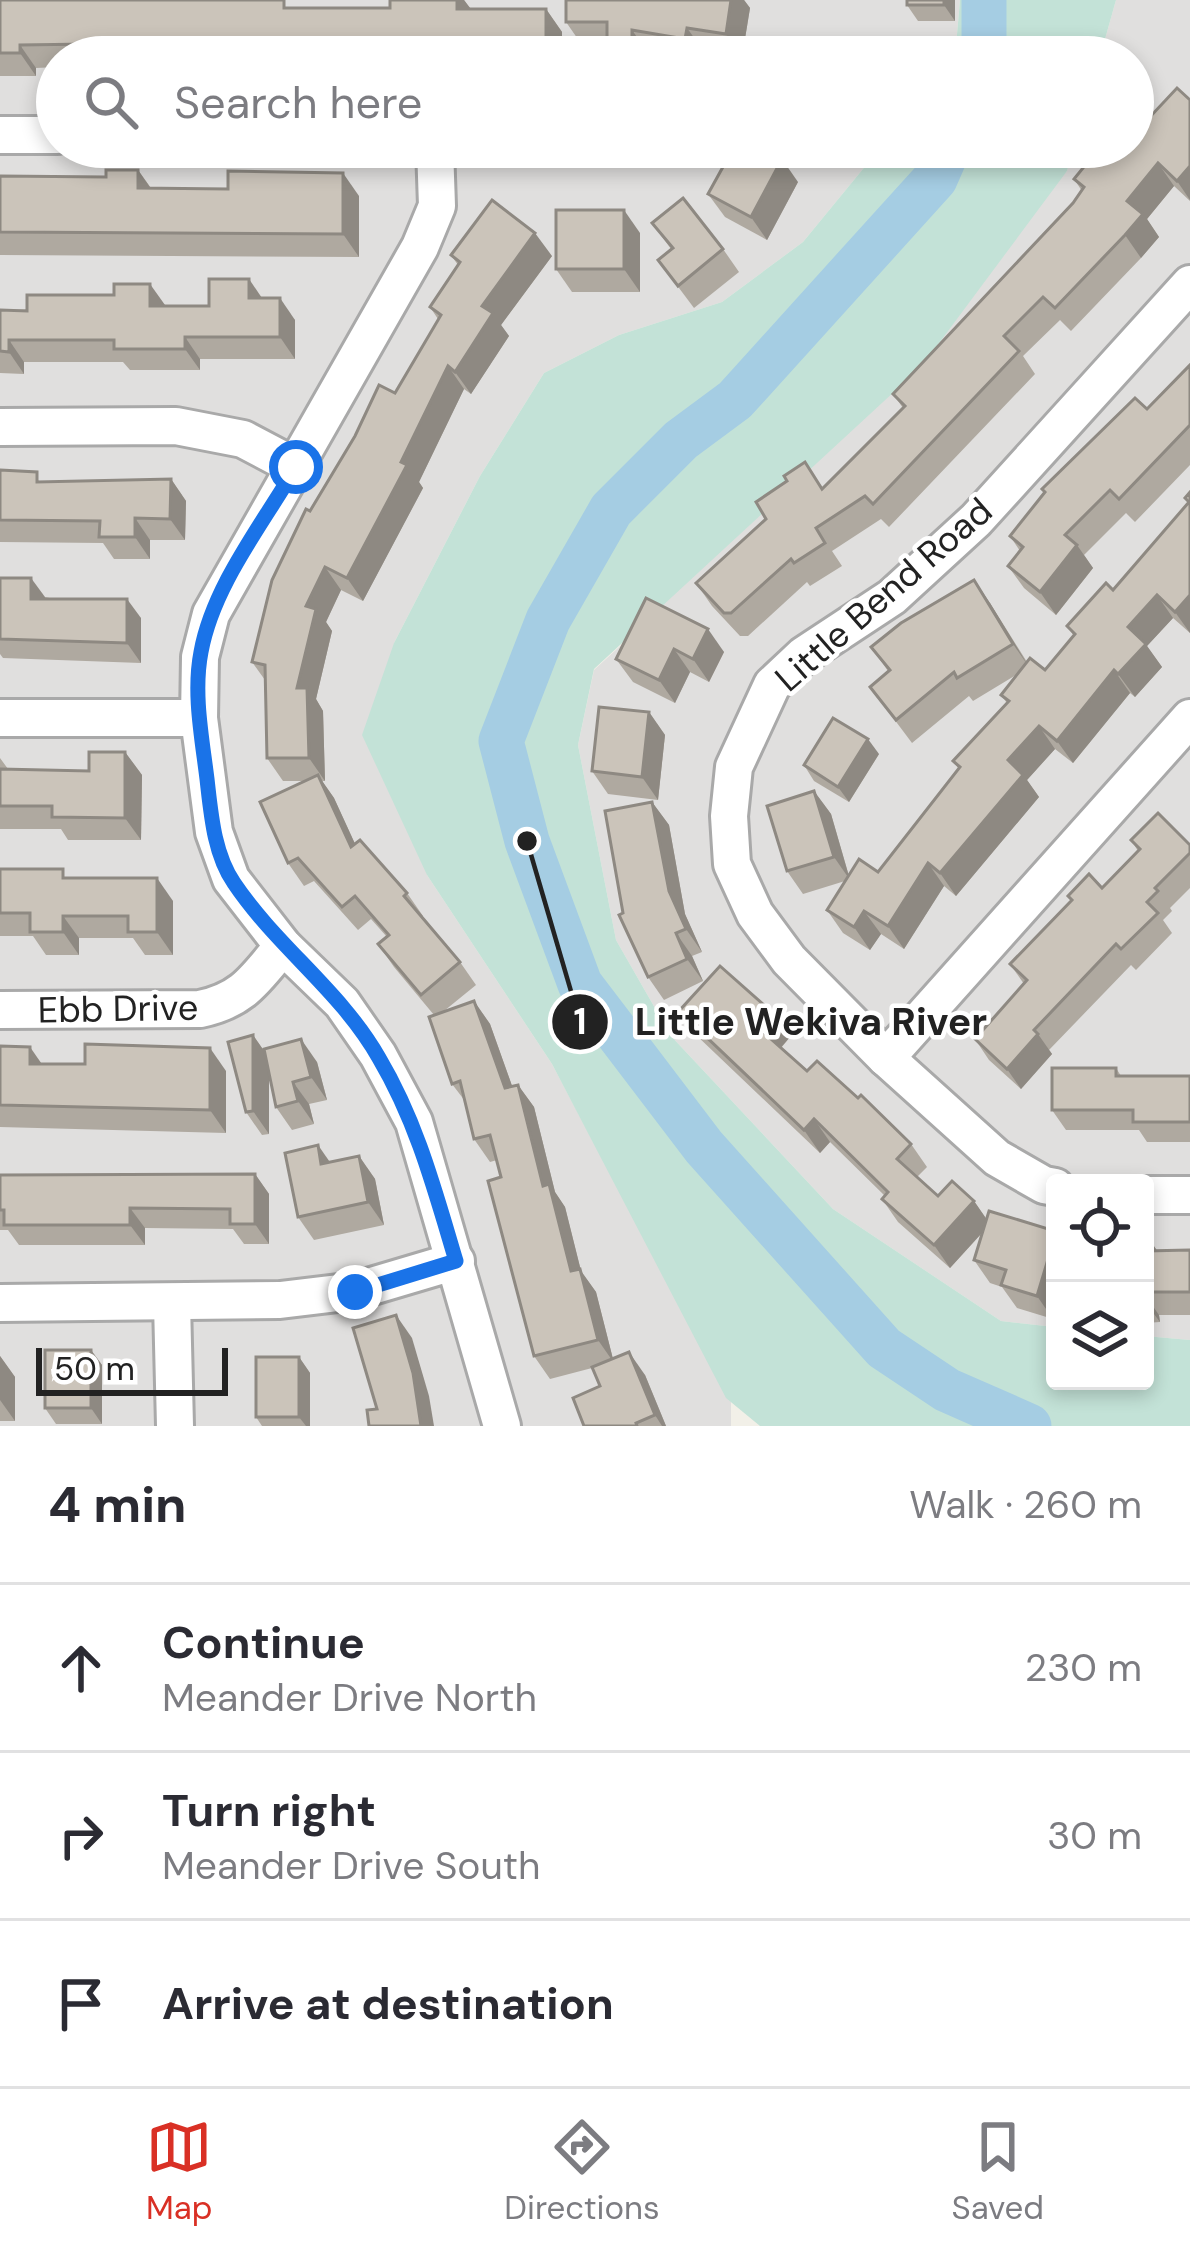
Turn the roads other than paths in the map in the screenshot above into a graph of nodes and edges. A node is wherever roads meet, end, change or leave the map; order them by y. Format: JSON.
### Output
{"nodes":[{"id":1,"x":0,"y":135,"type":"edge"},
{"id":2,"x":36,"y":135,"type":"edge"},
{"id":3,"x":435,"y":168,"type":"edge"},
{"id":4,"x":1190,"y":284,"type":"edge"},
{"id":5,"x":0,"y":427,"type":"edge"},
{"id":6,"x":296,"y":467,"type":"junction"},
{"id":7,"x":0,"y":718,"type":"edge"},
{"id":8,"x":199,"y":718,"type":"junction"},
{"id":9,"x":1188,"y":724,"type":"edge"},
{"id":10,"x":283,"y":946,"type":"junction"},
{"id":11,"x":0,"y":1010,"type":"edge"},
{"id":12,"x":886,"y":1058,"type":"junction"},
{"id":13,"x":1046,"y":1185,"type":"edge"},
{"id":14,"x":1154,"y":1195,"type":"edge"},
{"id":15,"x":1190,"y":1195,"type":"edge"},
{"id":16,"x":456,"y":1261,"type":"junction"},
{"id":17,"x":0,"y":1303,"type":"edge"},
{"id":18,"x":172,"y":1303,"type":"junction"},
{"id":19,"x":175,"y":1426,"type":"edge"},
{"id":20,"x":502,"y":1426,"type":"edge"}],
"edges":[{"from":1,"to":2,"type":"street"},
{"from":3,"to":6,"type":"street"},
{"from":4,"to":12,"type":"street","name":"Little Bend Road"},
{"from":5,"to":6,"type":"street"},
{"from":6,"to":8,"type":"street"},
{"from":7,"to":8,"type":"street"},
{"from":8,"to":10,"type":"street"},
{"from":9,"to":12,"type":"street"},
{"from":10,"to":11,"type":"street","name":"Ebb Drive"},
{"from":10,"to":16,"type":"street"},
{"from":12,"to":13,"type":"street","name":"Little Bend Road"},
{"from":14,"to":15,"type":"street"},
{"from":16,"to":18,"type":"street"},
{"from":16,"to":20,"type":"street"},
{"from":17,"to":18,"type":"street"},
{"from":18,"to":19,"type":"street"}]}
